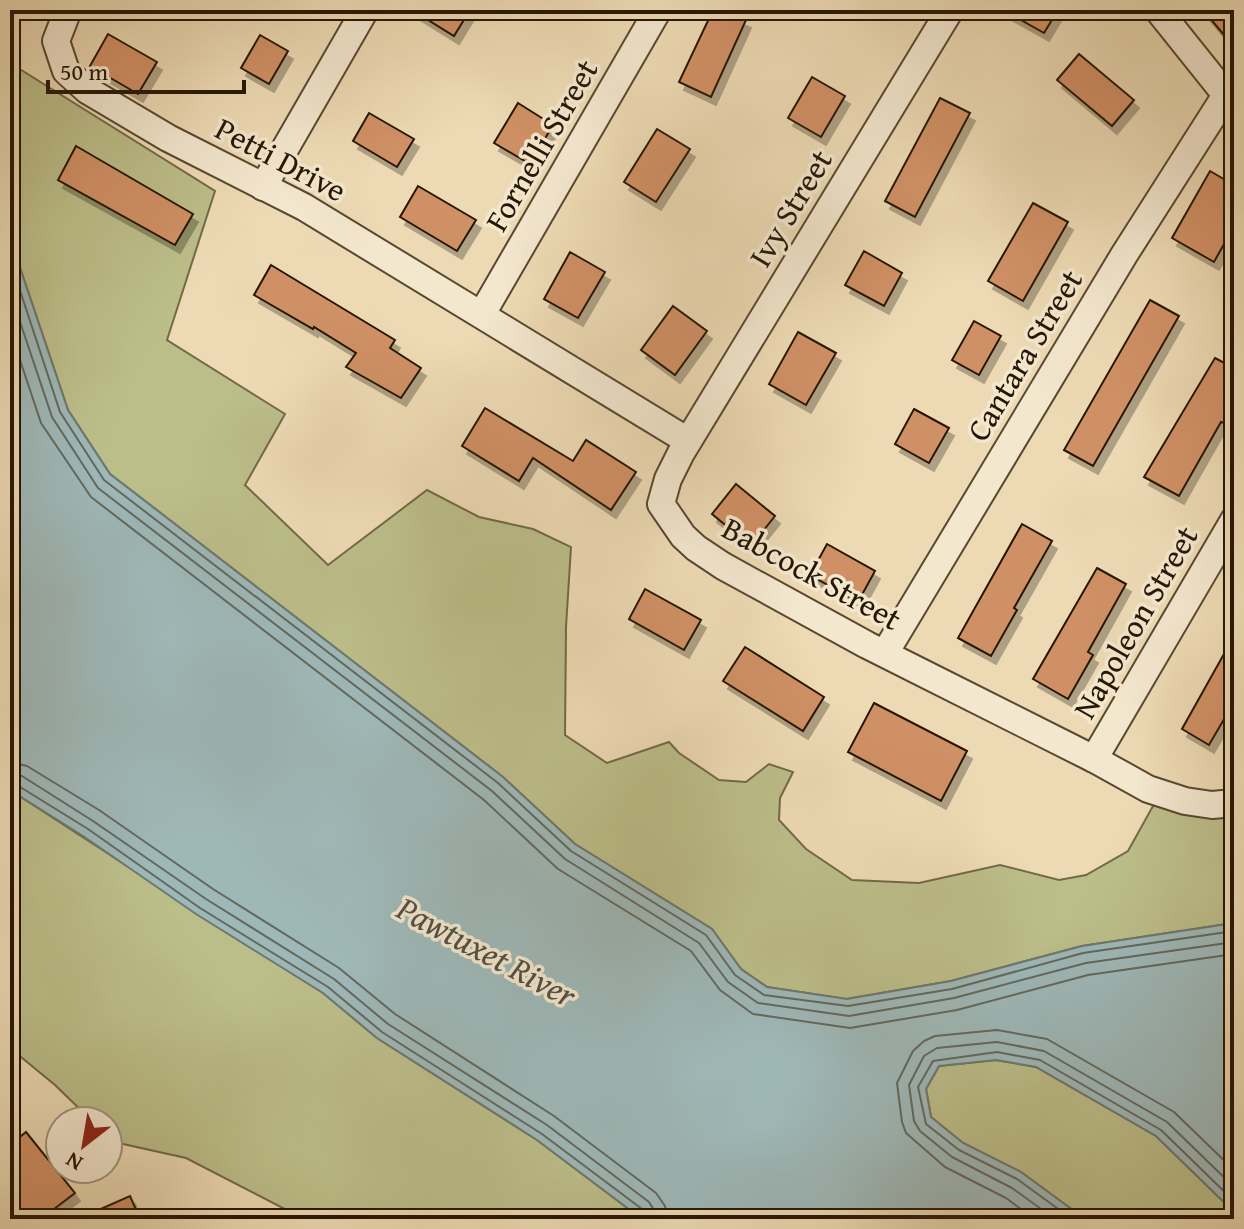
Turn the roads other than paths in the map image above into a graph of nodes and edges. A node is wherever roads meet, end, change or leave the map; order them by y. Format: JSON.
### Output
{"nodes":[{"id":1,"x":68,"y":10,"type":"edge"},
{"id":2,"x":365,"y":10,"type":"edge"},
{"id":3,"x":658,"y":10,"type":"edge"},
{"id":4,"x":950,"y":10,"type":"edge"},
{"id":5,"x":1158,"y":10,"type":"edge"},
{"id":6,"x":1230,"y":100,"type":"edge"},
{"id":7,"x":263,"y":187,"type":"junction"},
{"id":8,"x":482,"y":314,"type":"junction"},
{"id":9,"x":688,"y":441,"type":"junction"},
{"id":10,"x":1234,"y":520,"type":"edge"},
{"id":11,"x":885,"y":653,"type":"junction"},
{"id":12,"x":1094,"y":759,"type":"junction"},
{"id":13,"x":1234,"y":803,"type":"edge"}],
"edges":[{"from":1,"to":7,"type":"street","name":"Petti Drive"},
{"from":2,"to":7,"type":"street"},
{"from":3,"to":8,"type":"street","name":"Fornelli Street"},
{"from":4,"to":9,"type":"street","name":"Ivy Street"},
{"from":5,"to":6,"type":"street"},
{"from":6,"to":11,"type":"street","name":"Cantara Street"},
{"from":7,"to":8,"type":"street","name":"Petti Drive"},
{"from":8,"to":9,"type":"street"},
{"from":9,"to":11,"type":"street","name":"Babcock Street"},
{"from":10,"to":12,"type":"street","name":"Napoleon Street"},
{"from":11,"to":12,"type":"street","name":"Babcock Street"},
{"from":12,"to":13,"type":"street","name":"Babcock Street"}]}
